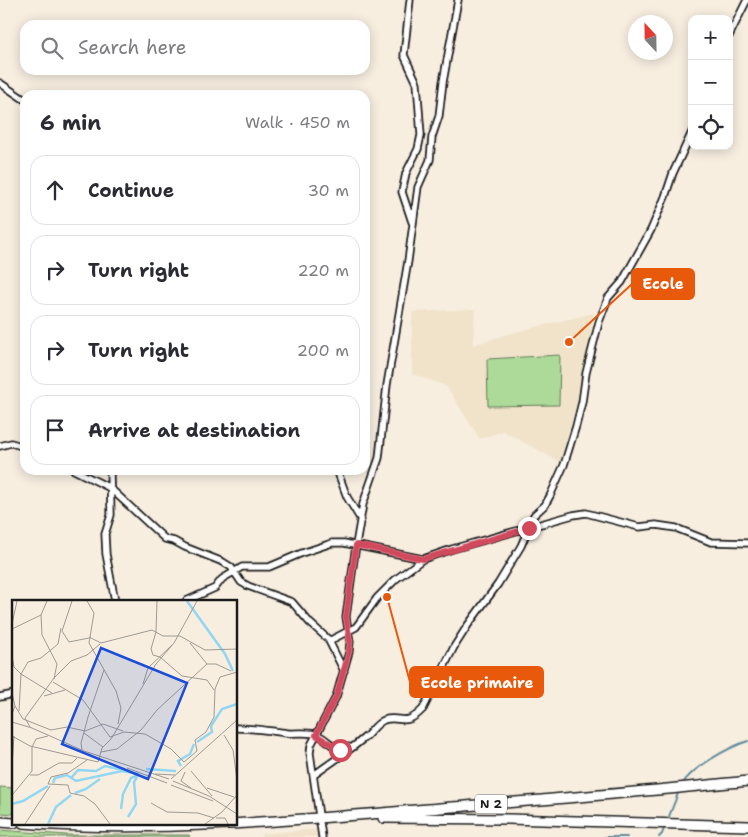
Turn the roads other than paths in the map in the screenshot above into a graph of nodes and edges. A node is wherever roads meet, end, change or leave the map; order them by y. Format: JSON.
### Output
{"nodes":[{"id":1,"x":410,"y":0,"type":"edge"},
{"id":2,"x":458,"y":0,"type":"edge"},
{"id":3,"x":746,"y":0,"type":"edge"},
{"id":4,"x":733,"y":28,"type":"edge"},
{"id":5,"x":0,"y":84,"type":"edge"},
{"id":6,"x":20,"y":97,"type":"edge"},
{"id":7,"x":688,"y":141,"type":"edge"},
{"id":8,"x":413,"y":224,"type":"junction"},
{"id":9,"x":20,"y":445,"type":"edge"},
{"id":10,"x":0,"y":446,"type":"edge"},
{"id":11,"x":84,"y":475,"type":"edge"},
{"id":12,"x":110,"y":475,"type":"edge"},
{"id":13,"x":339,"y":475,"type":"edge"},
{"id":14,"x":110,"y":488,"type":"junction"},
{"id":15,"x":361,"y":520,"type":"junction"},
{"id":16,"x":529,"y":528,"type":"junction"},
{"id":17,"x":748,"y":543,"type":"edge"},
{"id":18,"x":356,"y":545,"type":"junction"},
{"id":19,"x":423,"y":559,"type":"junction"},
{"id":20,"x":234,"y":571,"type":"junction"},
{"id":21,"x":115,"y":600,"type":"edge"},
{"id":22,"x":188,"y":600,"type":"edge"},
{"id":23,"x":348,"y":632,"type":"junction"},
{"id":24,"x":328,"y":639,"type":"junction"},
{"id":25,"x":344,"y":671,"type":"junction"},
{"id":26,"x":238,"y":728,"type":"edge"},
{"id":27,"x":316,"y":735,"type":"junction"},
{"id":28,"x":353,"y":746,"type":"junction"},
{"id":29,"x":314,"y":775,"type":"junction"},
{"id":30,"x":748,"y":781,"type":"edge"},
{"id":31,"x":320,"y":818,"type":"junction"},
{"id":32,"x":238,"y":822,"type":"edge"},
{"id":33,"x":77,"y":824,"type":"edge"},
{"id":34,"x":192,"y":824,"type":"edge"},
{"id":35,"x":171,"y":825,"type":"edge"},
{"id":36,"x":748,"y":826,"type":"edge"},
{"id":37,"x":322,"y":837,"type":"edge"}],
"edges":[{"from":1,"to":8,"type":"street"},
{"from":2,"to":8,"type":"street"},
{"from":3,"to":4,"type":"street"},
{"from":5,"to":6,"type":"street"},
{"from":7,"to":16,"type":"street"},
{"from":8,"to":15,"type":"street"},
{"from":9,"to":10,"type":"street"},
{"from":11,"to":14,"type":"street"},
{"from":12,"to":14,"type":"street"},
{"from":13,"to":15,"type":"street"},
{"from":14,"to":20,"type":"street"},
{"from":14,"to":21,"type":"street"},
{"from":15,"to":18,"type":"street"},
{"from":16,"to":17,"type":"street"},
{"from":16,"to":19,"type":"street"},
{"from":16,"to":28,"type":"street"},
{"from":18,"to":19,"type":"street"},
{"from":18,"to":20,"type":"street"},
{"from":18,"to":23,"type":"street"},
{"from":19,"to":23,"type":"street"},
{"from":20,"to":22,"type":"street"},
{"from":20,"to":24,"type":"street"},
{"from":23,"to":24,"type":"street"},
{"from":23,"to":25,"type":"street"},
{"from":24,"to":25,"type":"street"},
{"from":25,"to":27,"type":"street"},
{"from":26,"to":27,"type":"street"},
{"from":27,"to":28,"type":"street"},
{"from":27,"to":29,"type":"street"},
{"from":28,"to":29,"type":"street"},
{"from":29,"to":31,"type":"street"},
{"from":30,"to":31,"type":"main road","number":"N 2"},
{"from":31,"to":32,"type":"main road","number":"N 2"},
{"from":31,"to":36,"type":"main road","number":"N 2"},
{"from":31,"to":37,"type":"street"},
{"from":33,"to":35,"type":"main road","number":"N 2"},
{"from":34,"to":35,"type":"main road","number":"N 2"}]}
